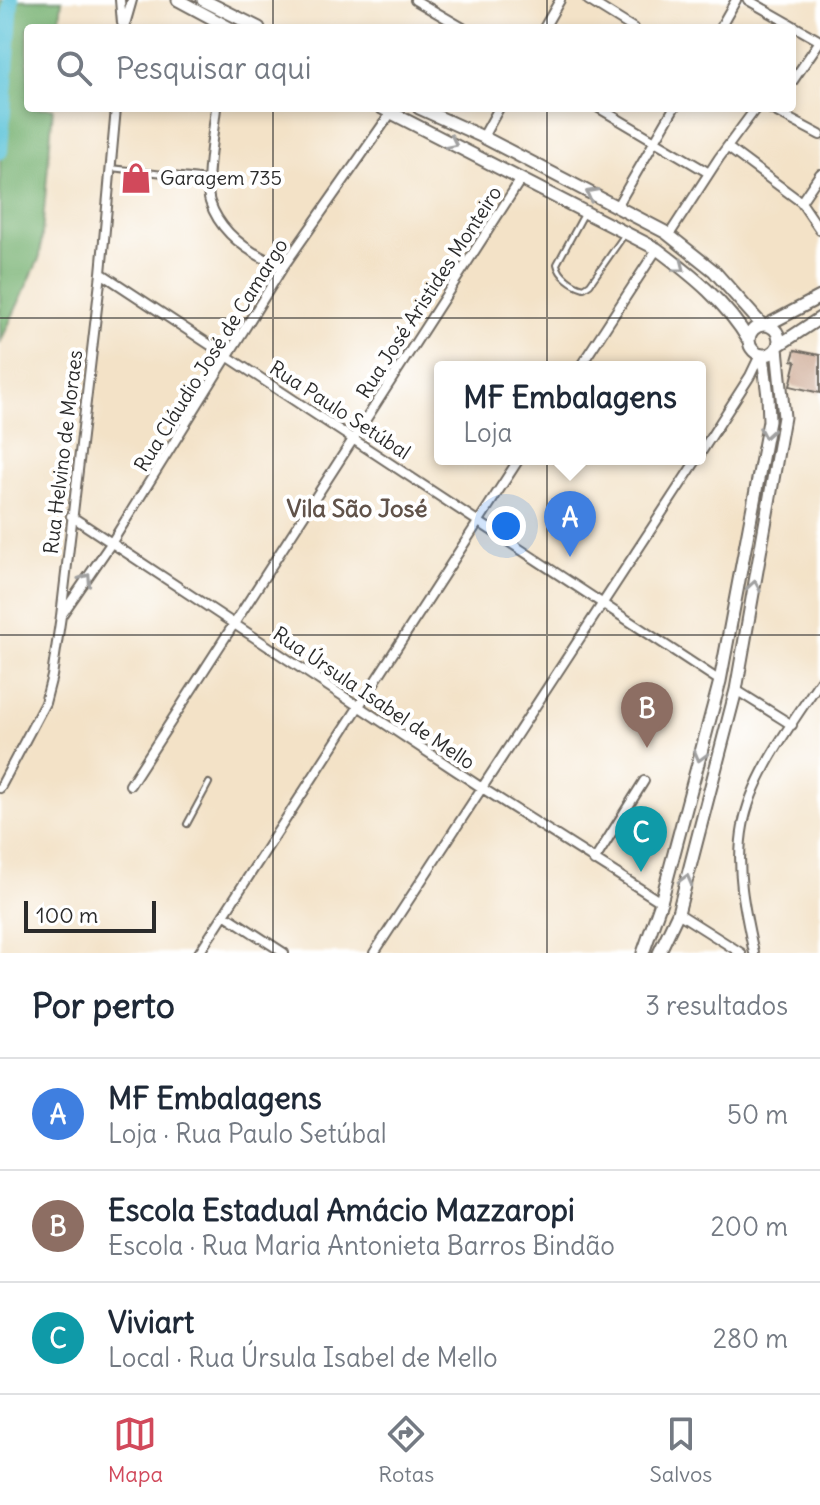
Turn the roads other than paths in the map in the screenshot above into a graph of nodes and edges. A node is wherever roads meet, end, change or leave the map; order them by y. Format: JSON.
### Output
{"nodes":[{"id":1,"x":120,"y":0,"type":"edge"},
{"id":2,"x":132,"y":0,"type":"edge"},
{"id":3,"x":178,"y":0,"type":"edge"},
{"id":4,"x":203,"y":0,"type":"edge"},
{"id":5,"x":415,"y":0,"type":"edge"},
{"id":6,"x":560,"y":0,"type":"edge"},
{"id":7,"x":588,"y":0,"type":"edge"},
{"id":8,"x":736,"y":0,"type":"edge"},
{"id":9,"x":748,"y":0,"type":"edge"},
{"id":10,"x":229,"y":13,"type":"junction"},
{"id":11,"x":123,"y":24,"type":"edge"},
{"id":12,"x":124,"y":24,"type":"edge"},
{"id":13,"x":220,"y":24,"type":"edge"},
{"id":14,"x":226,"y":24,"type":"edge"},
{"id":15,"x":251,"y":24,"type":"edge"},
{"id":16,"x":456,"y":24,"type":"edge"},
{"id":17,"x":546,"y":24,"type":"edge"},
{"id":18,"x":627,"y":24,"type":"edge"},
{"id":19,"x":722,"y":24,"type":"edge"},
{"id":20,"x":790,"y":24,"type":"edge"},
{"id":21,"x":796,"y":27,"type":"edge"},
{"id":22,"x":820,"y":41,"type":"edge"},
{"id":23,"x":796,"y":76,"type":"edge"},
{"id":24,"x":116,"y":112,"type":"edge"},
{"id":25,"x":216,"y":112,"type":"edge"},
{"id":26,"x":388,"y":112,"type":"edge"},
{"id":27,"x":393,"y":112,"type":"edge"},
{"id":28,"x":428,"y":112,"type":"edge"},
{"id":29,"x":497,"y":112,"type":"edge"},
{"id":30,"x":606,"y":112,"type":"edge"},
{"id":31,"x":672,"y":112,"type":"edge"},
{"id":32,"x":753,"y":112,"type":"edge"},
{"id":33,"x":779,"y":112,"type":"edge"},
{"id":34,"x":820,"y":135,"type":"edge"},
{"id":35,"x":483,"y":137,"type":"junction"},
{"id":36,"x":655,"y":141,"type":"junction"},
{"id":37,"x":727,"y":147,"type":"junction"},
{"id":38,"x":111,"y":168,"type":"junction"},
{"id":39,"x":709,"y":173,"type":"junction"},
{"id":40,"x":820,"y":174,"type":"edge"},
{"id":41,"x":210,"y":179,"type":"junction"},
{"id":42,"x":521,"y":179,"type":"junction"},
{"id":43,"x":801,"y":202,"type":"junction"},
{"id":44,"x":616,"y":208,"type":"junction"},
{"id":45,"x":586,"y":212,"type":"junction"},
{"id":46,"x":820,"y":230,"type":"edge"},
{"id":47,"x":626,"y":233,"type":"junction"},
{"id":48,"x":669,"y":235,"type":"junction"},
{"id":49,"x":657,"y":249,"type":"junction"},
{"id":50,"x":283,"y":267,"type":"junction"},
{"id":51,"x":101,"y":273,"type":"junction"},
{"id":52,"x":820,"y":297,"type":"edge"},
{"id":53,"x":820,"y":318,"type":"edge"},
{"id":54,"x":764,"y":325,"type":"junction"},
{"id":55,"x":749,"y":341,"type":"junction"},
{"id":56,"x":778,"y":346,"type":"junction"},
{"id":57,"x":228,"y":356,"type":"junction"},
{"id":58,"x":761,"y":356,"type":"junction"},
{"id":59,"x":584,"y":361,"type":"edge"},
{"id":60,"x":750,"y":376,"type":"junction"},
{"id":61,"x":766,"y":378,"type":"junction"},
{"id":62,"x":354,"y":437,"type":"junction"},
{"id":63,"x":706,"y":445,"type":"edge"},
{"id":64,"x":515,"y":465,"type":"edge"},
{"id":65,"x":693,"y":465,"type":"edge"},
{"id":66,"x":71,"y":516,"type":"junction"},
{"id":67,"x":478,"y":520,"type":"junction"},
{"id":68,"x":112,"y":542,"type":"junction"},
{"id":69,"x":604,"y":603,"type":"junction"},
{"id":70,"x":61,"y":616,"type":"junction"},
{"id":71,"x":732,"y":618,"type":"junction"},
{"id":72,"x":748,"y":621,"type":"junction"},
{"id":73,"x":234,"y":624,"type":"junction"},
{"id":74,"x":720,"y":681,"type":"junction"},
{"id":75,"x":820,"y":681,"type":"edge"},
{"id":76,"x":736,"y":690,"type":"junction"},
{"id":77,"x":357,"y":706,"type":"junction"},
{"id":78,"x":792,"y":725,"type":"junction"},
{"id":79,"x":644,"y":781,"type":"dead end"},
{"id":80,"x":209,"y":783,"type":"dead end"},
{"id":81,"x":130,"y":785,"type":"dead end"},
{"id":82,"x":0,"y":788,"type":"edge"},
{"id":83,"x":482,"y":788,"type":"junction"},
{"id":84,"x":187,"y":824,"type":"dead end"},
{"id":85,"x":679,"y":835,"type":"junction"},
{"id":86,"x":697,"y":839,"type":"junction"},
{"id":87,"x":594,"y":861,"type":"junction"},
{"id":88,"x":661,"y":902,"type":"junction"},
{"id":89,"x":678,"y":913,"type":"junction"},
{"id":90,"x":224,"y":914,"type":"junction"},
{"id":91,"x":199,"y":953,"type":"edge"},
{"id":92,"x":284,"y":953,"type":"edge"},
{"id":93,"x":374,"y":953,"type":"edge"},
{"id":94,"x":643,"y":953,"type":"edge"},
{"id":95,"x":659,"y":953,"type":"edge"},
{"id":96,"x":741,"y":953,"type":"edge"},
{"id":97,"x":754,"y":953,"type":"edge"}],
"edges":[{"from":1,"to":11,"type":"street"},
{"from":2,"to":12,"type":"street"},
{"from":3,"to":13,"type":"main road"},
{"from":4,"to":10,"type":"main road"},
{"from":5,"to":16,"type":"street"},
{"from":6,"to":17,"type":"street"},
{"from":7,"to":18,"type":"street"},
{"from":8,"to":19,"type":"street"},
{"from":9,"to":20,"type":"street"},
{"from":10,"to":14,"type":"main road"},
{"from":10,"to":15,"type":"main road"},
{"from":21,"to":22,"type":"street"},
{"from":22,"to":23,"type":"street"},
{"from":24,"to":38,"type":"street","name":"Rua Helvino de Moraes"},
{"from":25,"to":41,"type":"street"},
{"from":26,"to":50,"type":"street","name":"Rua Cláudio José de Camargo"},
{"from":27,"to":42,"type":"main road","one_way":true},
{"from":28,"to":35,"type":"main road"},
{"from":29,"to":35,"type":"street"},
{"from":30,"to":36,"type":"street"},
{"from":31,"to":36,"type":"street"},
{"from":32,"to":37,"type":"street"},
{"from":33,"to":34,"type":"street"},
{"from":44,"to":35,"type":"main road","one_way":true},
{"from":36,"to":39,"type":"street"},
{"from":36,"to":44,"type":"street"},
{"from":37,"to":39,"type":"street"},
{"from":37,"to":43,"type":"street"},
{"from":38,"to":41,"type":"lane"},
{"from":38,"to":51,"type":"street","name":"Rua Helvino de Moraes"},
{"from":39,"to":48,"type":"street"},
{"from":40,"to":43,"type":"street"},
{"from":41,"to":50,"type":"street"},
{"from":42,"to":45,"type":"main road"},
{"from":42,"to":62,"type":"street","name":"Rua José Aristides Monteiro"},
{"from":43,"to":46,"type":"street"},
{"from":44,"to":48,"type":"main road"},
{"from":45,"to":47,"type":"main road"},
{"from":45,"to":47,"type":"lane"},
{"from":47,"to":49,"type":"main road"},
{"from":48,"to":54,"type":"main road"},
{"from":49,"to":55,"type":"main road","one_way":true},
{"from":49,"to":59,"type":"street"},
{"from":50,"to":57,"type":"street","name":"Rua Cláudio José de Camargo"},
{"from":51,"to":57,"type":"street","name":"Rua Paulo Setúbal"},
{"from":51,"to":66,"type":"street","name":"Rua Helvino de Moraes"},
{"from":52,"to":54,"type":"main road"},
{"from":53,"to":56,"type":"main road"},
{"from":54,"to":55,"type":"main road"},
{"from":54,"to":56,"type":"main road"},
{"from":55,"to":58,"type":"main road"},
{"from":56,"to":58,"type":"main road"},
{"from":72,"to":56,"type":"main road","one_way":true},
{"from":57,"to":62,"type":"street","name":"Rua Paulo Setúbal"},
{"from":57,"to":68,"type":"street","name":"Rua Cláudio José de Camargo"},
{"from":58,"to":60,"type":"street"},
{"from":58,"to":61,"type":"main road"},
{"from":60,"to":61,"type":"street"},
{"from":60,"to":63,"type":"street"},
{"from":61,"to":71,"type":"main road","one_way":true},
{"from":62,"to":67,"type":"street","name":"Rua Paulo Setúbal"},
{"from":62,"to":73,"type":"street","name":"Rua José Aristides Monteiro"},
{"from":64,"to":67,"type":"street"},
{"from":65,"to":69,"type":"street"},
{"from":66,"to":68,"type":"street","name":"Rua Úrsula Isabel de Mello"},
{"from":66,"to":70,"type":"street","name":"Rua Helvino de Moraes"},
{"from":67,"to":69,"type":"street","name":"Rua Paulo Setúbal"},
{"from":67,"to":77,"type":"street"},
{"from":70,"to":68,"type":"street","name":"Rua Cláudio José de Camargo","one_way":true},
{"from":68,"to":73,"type":"street","name":"Rua Úrsula Isabel de Mello"},
{"from":69,"to":74,"type":"street","name":"Rua Paulo Setúbal"},
{"from":69,"to":83,"type":"street"},
{"from":70,"to":82,"type":"street","name":"Rua Helvino de Moraes"},
{"from":71,"to":72,"type":"main road"},
{"from":71,"to":74,"type":"main road"},
{"from":72,"to":76,"type":"main road"},
{"from":73,"to":77,"type":"street","name":"Rua Úrsula Isabel de Mello"},
{"from":73,"to":81,"type":"street","name":"Rua José Aristides Monteiro"},
{"from":74,"to":85,"type":"main road","one_way":true},
{"from":75,"to":78,"type":"street"},
{"from":76,"to":78,"type":"street"},
{"from":76,"to":86,"type":"main road"},
{"from":77,"to":83,"type":"street","name":"Rua Úrsula Isabel de Mello"},
{"from":77,"to":90,"type":"street"},
{"from":78,"to":97,"type":"street"},
{"from":79,"to":87,"type":"street"},
{"from":80,"to":84,"type":"lane"},
{"from":83,"to":87,"type":"street","name":"Rua Úrsula Isabel de Mello"},
{"from":83,"to":93,"type":"street"},
{"from":85,"to":86,"type":"main road"},
{"from":85,"to":88,"type":"main road"},
{"from":89,"to":86,"type":"main road","one_way":true},
{"from":87,"to":88,"type":"street","name":"Rua Úrsula Isabel de Mello"},
{"from":88,"to":94,"type":"main road"},
{"from":89,"to":95,"type":"main road"},
{"from":89,"to":96,"type":"street"},
{"from":90,"to":91,"type":"street"},
{"from":90,"to":92,"type":"street"}]}
